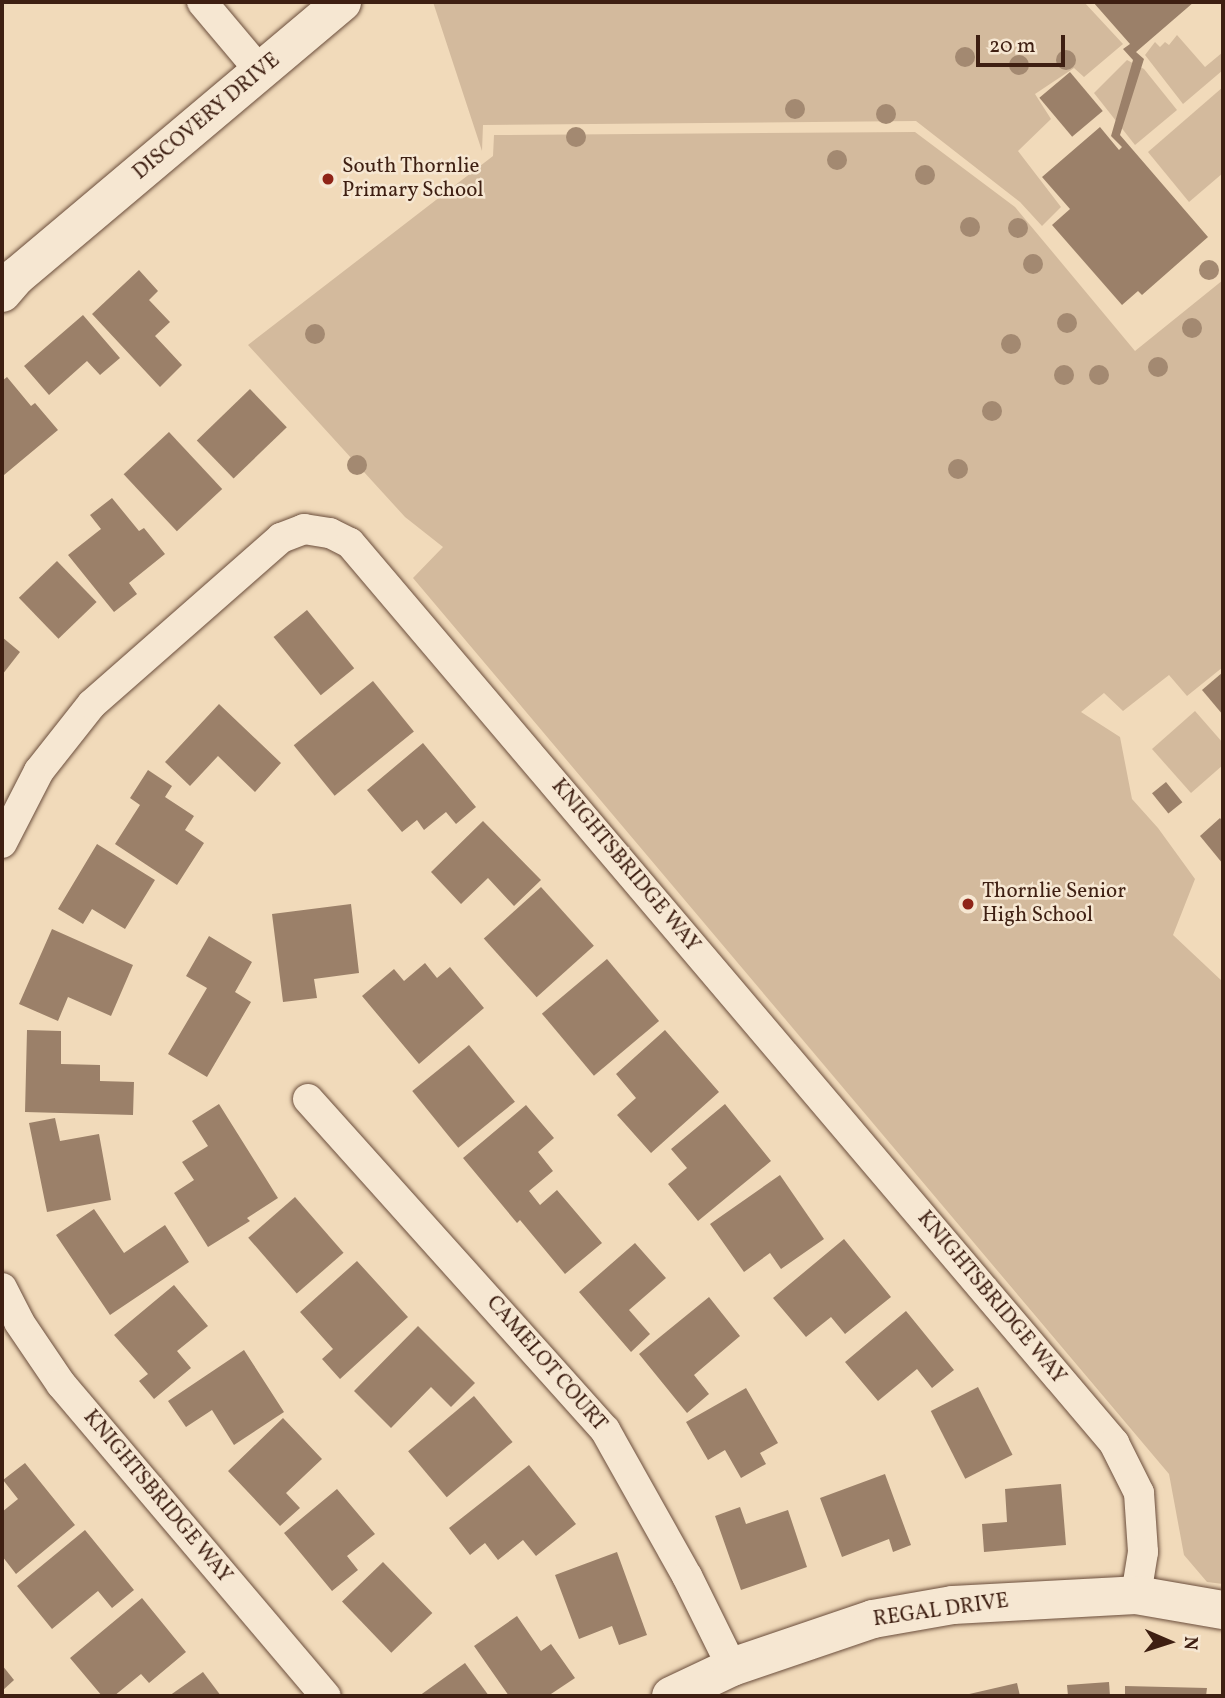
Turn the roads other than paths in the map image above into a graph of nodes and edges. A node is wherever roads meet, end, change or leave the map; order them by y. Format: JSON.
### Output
{"nodes":[{"id":1,"x":202,"y":2,"type":"edge"},
{"id":2,"x":342,"y":2,"type":"edge"},
{"id":3,"x":261,"y":72,"type":"junction"},
{"id":4,"x":71,"y":230,"type":"junction"},
{"id":5,"x":2,"y":252,"type":"edge"},
{"id":6,"x":2,"y":293,"type":"edge"},
{"id":7,"x":2,"y":843,"type":"edge"},
{"id":8,"x":308,"y":1099,"type":"dead end"},
{"id":9,"x":2,"y":1287,"type":"edge"},
{"id":10,"x":1136,"y":1595,"type":"junction"},
{"id":11,"x":1223,"y":1610,"type":"edge"},
{"id":12,"x":732,"y":1667,"type":"junction"},
{"id":13,"x":326,"y":1696,"type":"edge"},
{"id":14,"x":671,"y":1696,"type":"edge"}],
"edges":[{"from":1,"to":3,"type":"street"},
{"from":2,"to":3,"type":"street","name":"DISCOVERY DRIVE"},
{"from":3,"to":4,"type":"street","name":"DISCOVERY DRIVE"},
{"from":4,"to":5,"type":"street","name":"DISCOVERY DRIVE"},
{"from":4,"to":6,"type":"street","name":"DISCOVERY DRIVE"},
{"from":7,"to":10,"type":"street","name":"KNIGHTSBRIDGE WAY"},
{"from":8,"to":12,"type":"street","name":"CAMELOT COURT"},
{"from":9,"to":13,"type":"street","name":"KNIGHTSBRIDGE WAY"},
{"from":10,"to":11,"type":"street","name":"REGAL DRIVE"},
{"from":10,"to":12,"type":"street","name":"REGAL DRIVE"},
{"from":12,"to":14,"type":"street","name":"REGAL DRIVE"}]}
